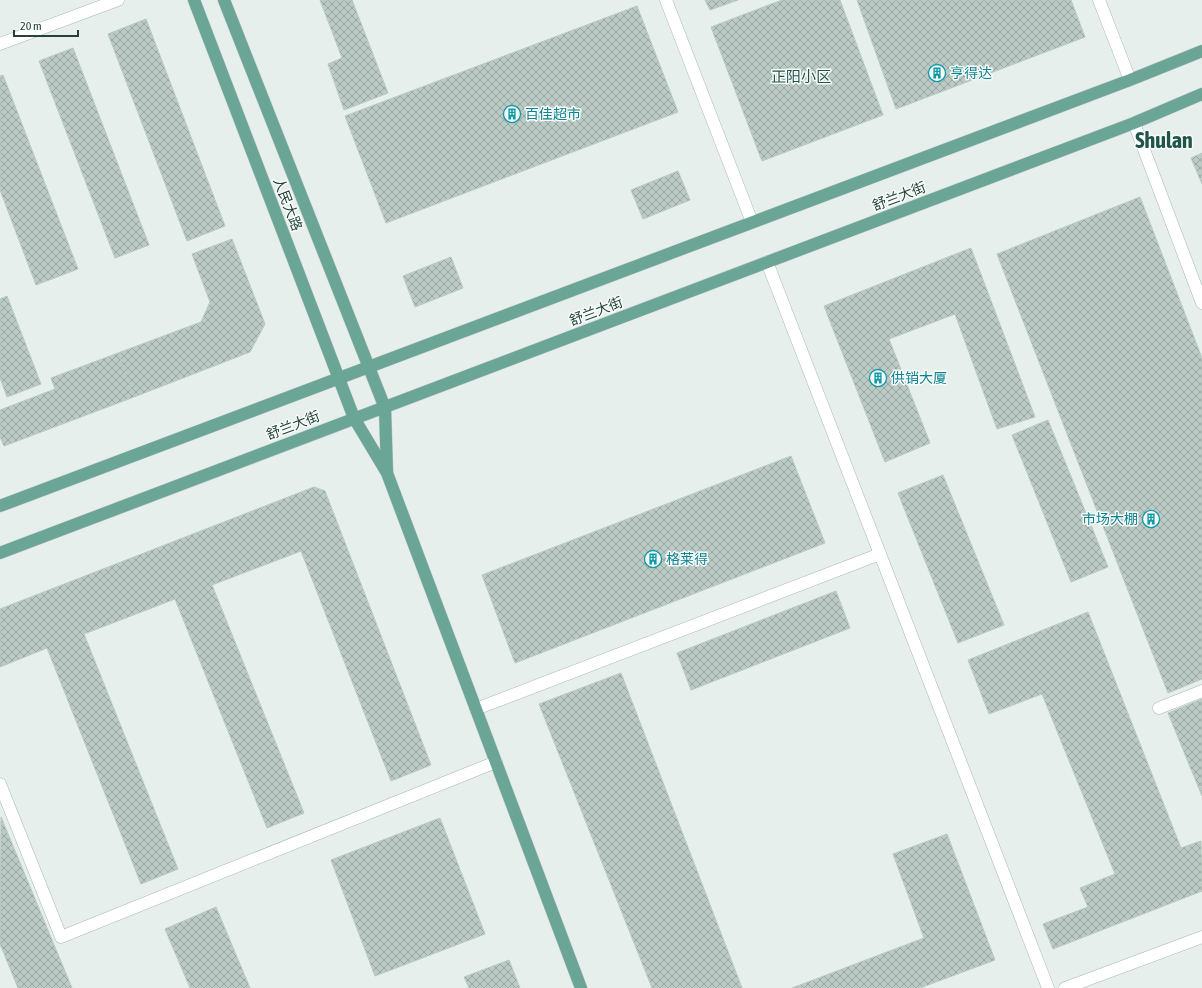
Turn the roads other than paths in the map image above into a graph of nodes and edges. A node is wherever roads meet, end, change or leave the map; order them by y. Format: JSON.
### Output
{"nodes":[{"id":1,"x":118,"y":0,"type":"edge"},
{"id":2,"x":194,"y":0,"type":"edge"},
{"id":3,"x":224,"y":0,"type":"edge"},
{"id":4,"x":666,"y":0,"type":"edge"},
{"id":5,"x":1099,"y":0,"type":"edge"},
{"id":6,"x":0,"y":44,"type":"edge"},
{"id":7,"x":1202,"y":51,"type":"edge"},
{"id":8,"x":1130,"y":80,"type":"junction"},
{"id":9,"x":1202,"y":94,"type":"edge"},
{"id":10,"x":1134,"y":123,"type":"junction"},
{"id":11,"x":752,"y":222,"type":"junction"},
{"id":12,"x":767,"y":262,"type":"junction"},
{"id":13,"x":1202,"y":303,"type":"edge"},
{"id":14,"x":368,"y":366,"type":"junction"},
{"id":15,"x":338,"y":378,"type":"junction"},
{"id":16,"x":385,"y":408,"type":"junction"},
{"id":17,"x":354,"y":418,"type":"junction"},
{"id":18,"x":387,"y":473,"type":"junction"},
{"id":19,"x":0,"y":506,"type":"edge"},
{"id":20,"x":0,"y":553,"type":"edge"},
{"id":21,"x":880,"y":554,"type":"junction"},
{"id":22,"x":1202,"y":691,"type":"edge"},
{"id":23,"x":1159,"y":708,"type":"dead end"},
{"id":24,"x":476,"y":709,"type":"junction"},
{"id":25,"x":496,"y":762,"type":"junction"},
{"id":26,"x":0,"y":784,"type":"edge"},
{"id":27,"x":1202,"y":937,"type":"edge"},
{"id":28,"x":581,"y":988,"type":"edge"},
{"id":29,"x":1048,"y":988,"type":"edge"},
{"id":30,"x":1065,"y":988,"type":"edge"}],
"edges":[{"from":1,"to":6,"type":"street"},
{"from":2,"to":15,"type":"main road","name":"人民大路"},
{"from":3,"to":14,"type":"main road","name":"人民大路"},
{"from":4,"to":11,"type":"street"},
{"from":5,"to":8,"type":"street"},
{"from":7,"to":8,"type":"main road","name":"舒兰大街"},
{"from":8,"to":11,"type":"main road","name":"舒兰大街"},
{"from":9,"to":10,"type":"main road","name":"舒兰大街"},
{"from":10,"to":12,"type":"main road","name":"舒兰大街"},
{"from":10,"to":13,"type":"street"},
{"from":11,"to":14,"type":"main road","name":"舒兰大街"},
{"from":12,"to":16,"type":"main road","name":"舒兰大街"},
{"from":12,"to":21,"type":"street"},
{"from":14,"to":15,"type":"main road","name":"舒兰大街"},
{"from":14,"to":16,"type":"main road","name":"人民大路"},
{"from":15,"to":17,"type":"main road","name":"人民大路"},
{"from":15,"to":19,"type":"main road","name":"舒兰大街"},
{"from":16,"to":17,"type":"main road","name":"舒兰大街"},
{"from":16,"to":18,"type":"main road"},
{"from":17,"to":18,"type":"main road","name":"人民大路"},
{"from":17,"to":20,"type":"main road","name":"舒兰大街"},
{"from":18,"to":24,"type":"main road"},
{"from":21,"to":24,"type":"street"},
{"from":21,"to":29,"type":"street"},
{"from":22,"to":23,"type":"street"},
{"from":24,"to":25,"type":"main road"},
{"from":25,"to":26,"type":"street"},
{"from":25,"to":28,"type":"main road"},
{"from":27,"to":30,"type":"street"}]}
